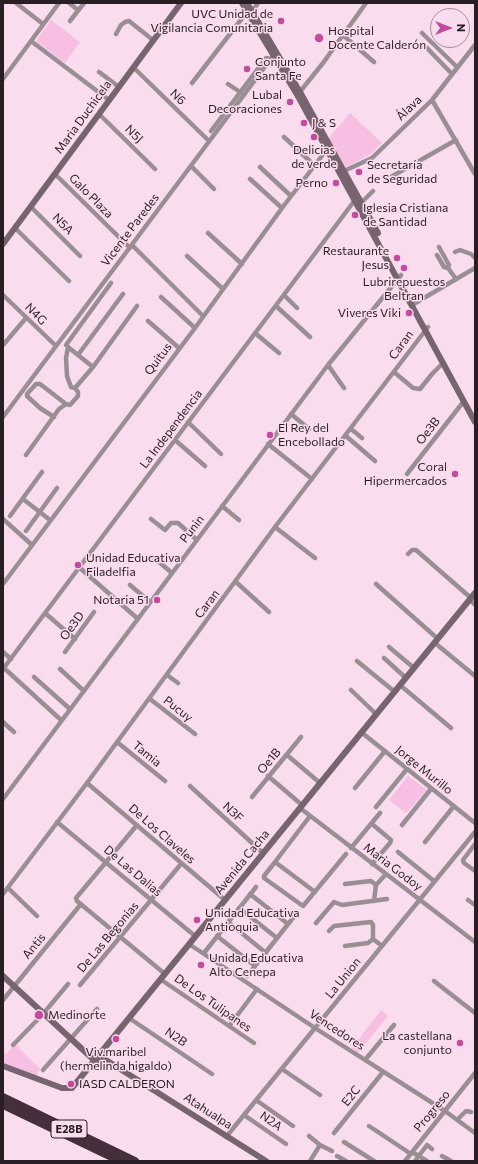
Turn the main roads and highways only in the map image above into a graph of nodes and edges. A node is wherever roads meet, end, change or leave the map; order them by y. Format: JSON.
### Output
{"nodes":[{"id":1,"x":181,"y":3,"type":"edge"},
{"id":2,"x":242,"y":3,"type":"edge"},
{"id":3,"x":247,"y":3,"type":"edge"},
{"id":4,"x":249,"y":12,"type":"junction"},
{"id":5,"x":298,"y":93,"type":"junction"},
{"id":6,"x":328,"y":148,"type":"junction"},
{"id":7,"x":3,"y":244,"type":"edge"},
{"id":8,"x":399,"y":276,"type":"junction"},
{"id":9,"x":427,"y":328,"type":"junction"},
{"id":10,"x":475,"y":413,"type":"edge"},
{"id":11,"x":475,"y":422,"type":"edge"},
{"id":12,"x":472,"y":597,"type":"edge"},
{"id":13,"x":3,"y":976,"type":"edge"},
{"id":14,"x":96,"y":1057,"type":"junction"},
{"id":15,"x":3,"y":1066,"type":"edge"},
{"id":16,"x":3,"y":1097,"type":"edge"},
{"id":17,"x":3,"y":1105,"type":"edge"},
{"id":18,"x":120,"y":1161,"type":"edge"},
{"id":19,"x":135,"y":1161,"type":"edge"},
{"id":20,"x":266,"y":1161,"type":"edge"}],
"edges":[{"from":1,"to":7,"type":"main road","name":"Maria Duchicela"},
{"from":2,"to":4,"type":"main road"},
{"from":3,"to":4,"type":"main road"},
{"from":4,"to":5,"type":"main road"},
{"from":4,"to":5,"type":"main road"},
{"from":5,"to":6,"type":"main road"},
{"from":6,"to":8,"type":"main road"},
{"from":6,"to":8,"type":"main road"},
{"from":8,"to":9,"type":"main road"},
{"from":9,"to":10,"type":"main road"},
{"from":9,"to":11,"type":"main road"},
{"from":12,"to":14,"type":"main road","name":"Avenida Cacha"},
{"from":13,"to":14,"type":"main road"},
{"from":14,"to":15,"type":"main road","name":"Avenida Cacha"},
{"from":14,"to":20,"type":"main road","name":"Atahualpa"},
{"from":16,"to":19,"type":"highway","number":"E28B"},
{"from":17,"to":18,"type":"highway","number":"E28B"}]}
